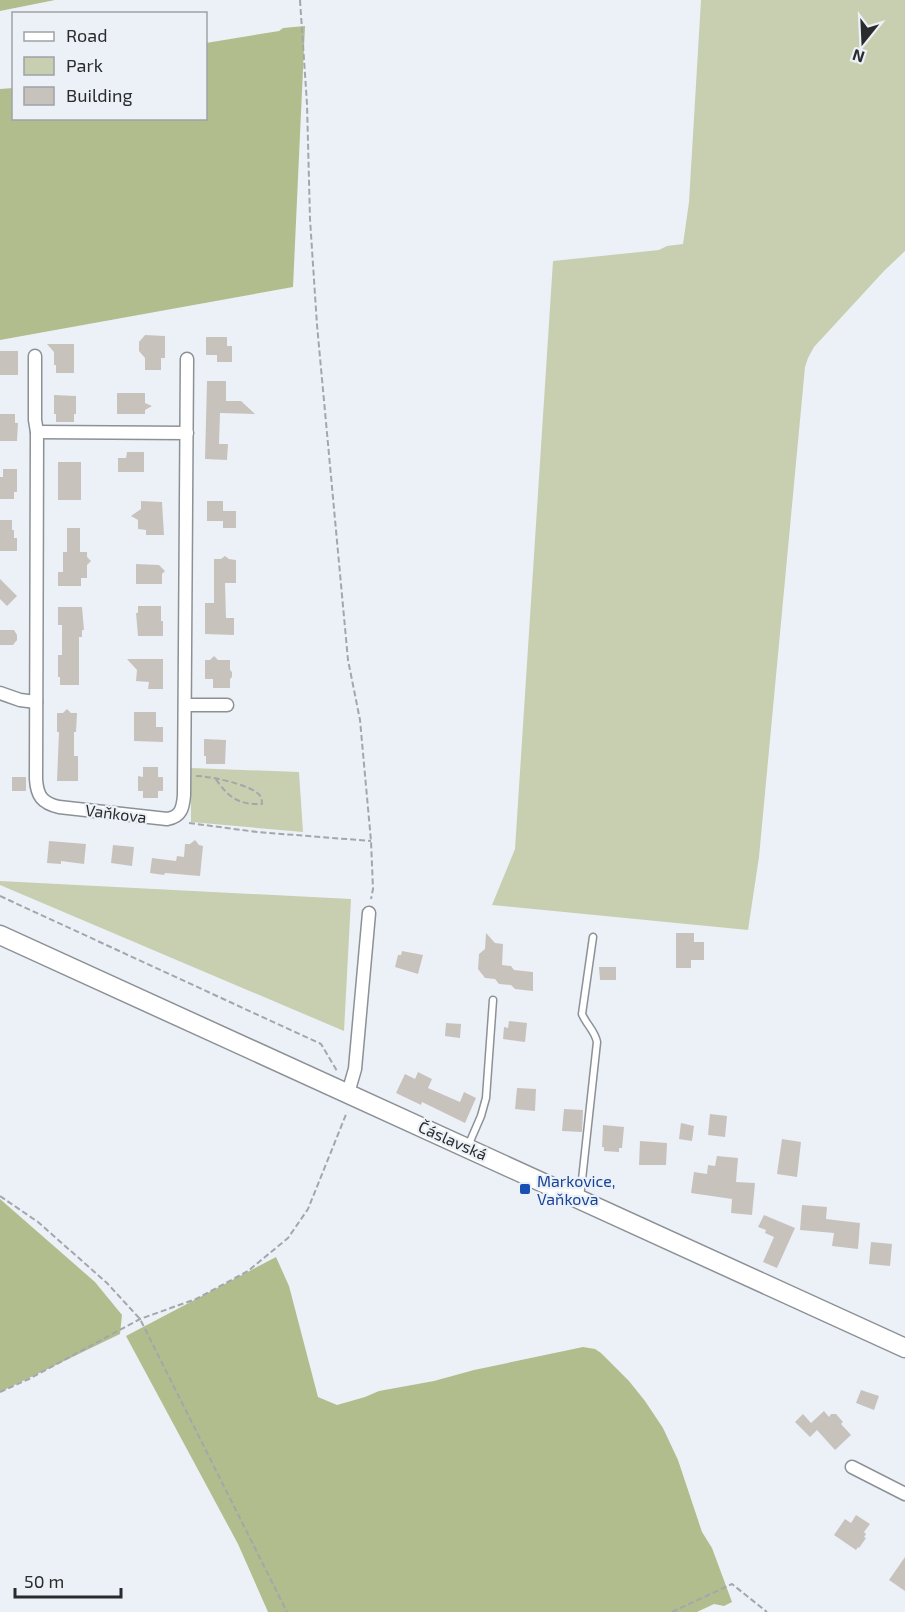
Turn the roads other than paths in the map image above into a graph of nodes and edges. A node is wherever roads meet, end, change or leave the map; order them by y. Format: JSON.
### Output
{"nodes":[{"id":1,"x":35,"y":356,"type":"dead end"},
{"id":2,"x":187,"y":359,"type":"dead end"},
{"id":3,"x":37,"y":432,"type":"junction"},
{"id":4,"x":187,"y":433,"type":"junction"},
{"id":5,"x":0,"y":693,"type":"edge"},
{"id":6,"x":36,"y":702,"type":"junction"},
{"id":7,"x":185,"y":705,"type":"junction"},
{"id":8,"x":227,"y":705,"type":"dead end"},
{"id":9,"x":369,"y":913,"type":"road end"},
{"id":10,"x":0,"y":935,"type":"edge"},
{"id":11,"x":593,"y":938,"type":"dead end"},
{"id":12,"x":493,"y":1000,"type":"dead end"},
{"id":13,"x":351,"y":1090,"type":"junction"},
{"id":14,"x":467,"y":1147,"type":"junction"},
{"id":15,"x":580,"y":1198,"type":"junction"},
{"id":16,"x":905,"y":1348,"type":"edge"},
{"id":17,"x":852,"y":1467,"type":"dead end"},
{"id":18,"x":905,"y":1494,"type":"edge"}],
"edges":[{"from":1,"to":3,"type":"street","name":"Vaňkova"},
{"from":2,"to":4,"type":"street"},
{"from":3,"to":4,"type":"street"},
{"from":3,"to":6,"type":"street","name":"Vaňkova"},
{"from":4,"to":7,"type":"street"},
{"from":5,"to":6,"type":"street"},
{"from":6,"to":7,"type":"street","name":"Vaňkova"},
{"from":7,"to":8,"type":"street"},
{"from":9,"to":13,"type":"street"},
{"from":10,"to":13,"type":"main road","name":"Čáslavská"},
{"from":11,"to":15,"type":"lane"},
{"from":12,"to":14,"type":"lane"},
{"from":13,"to":14,"type":"main road","name":"Čáslavská"},
{"from":14,"to":15,"type":"main road","name":"Čáslavská"},
{"from":15,"to":16,"type":"main road","name":"Čáslavská"},
{"from":17,"to":18,"type":"street"}]}
